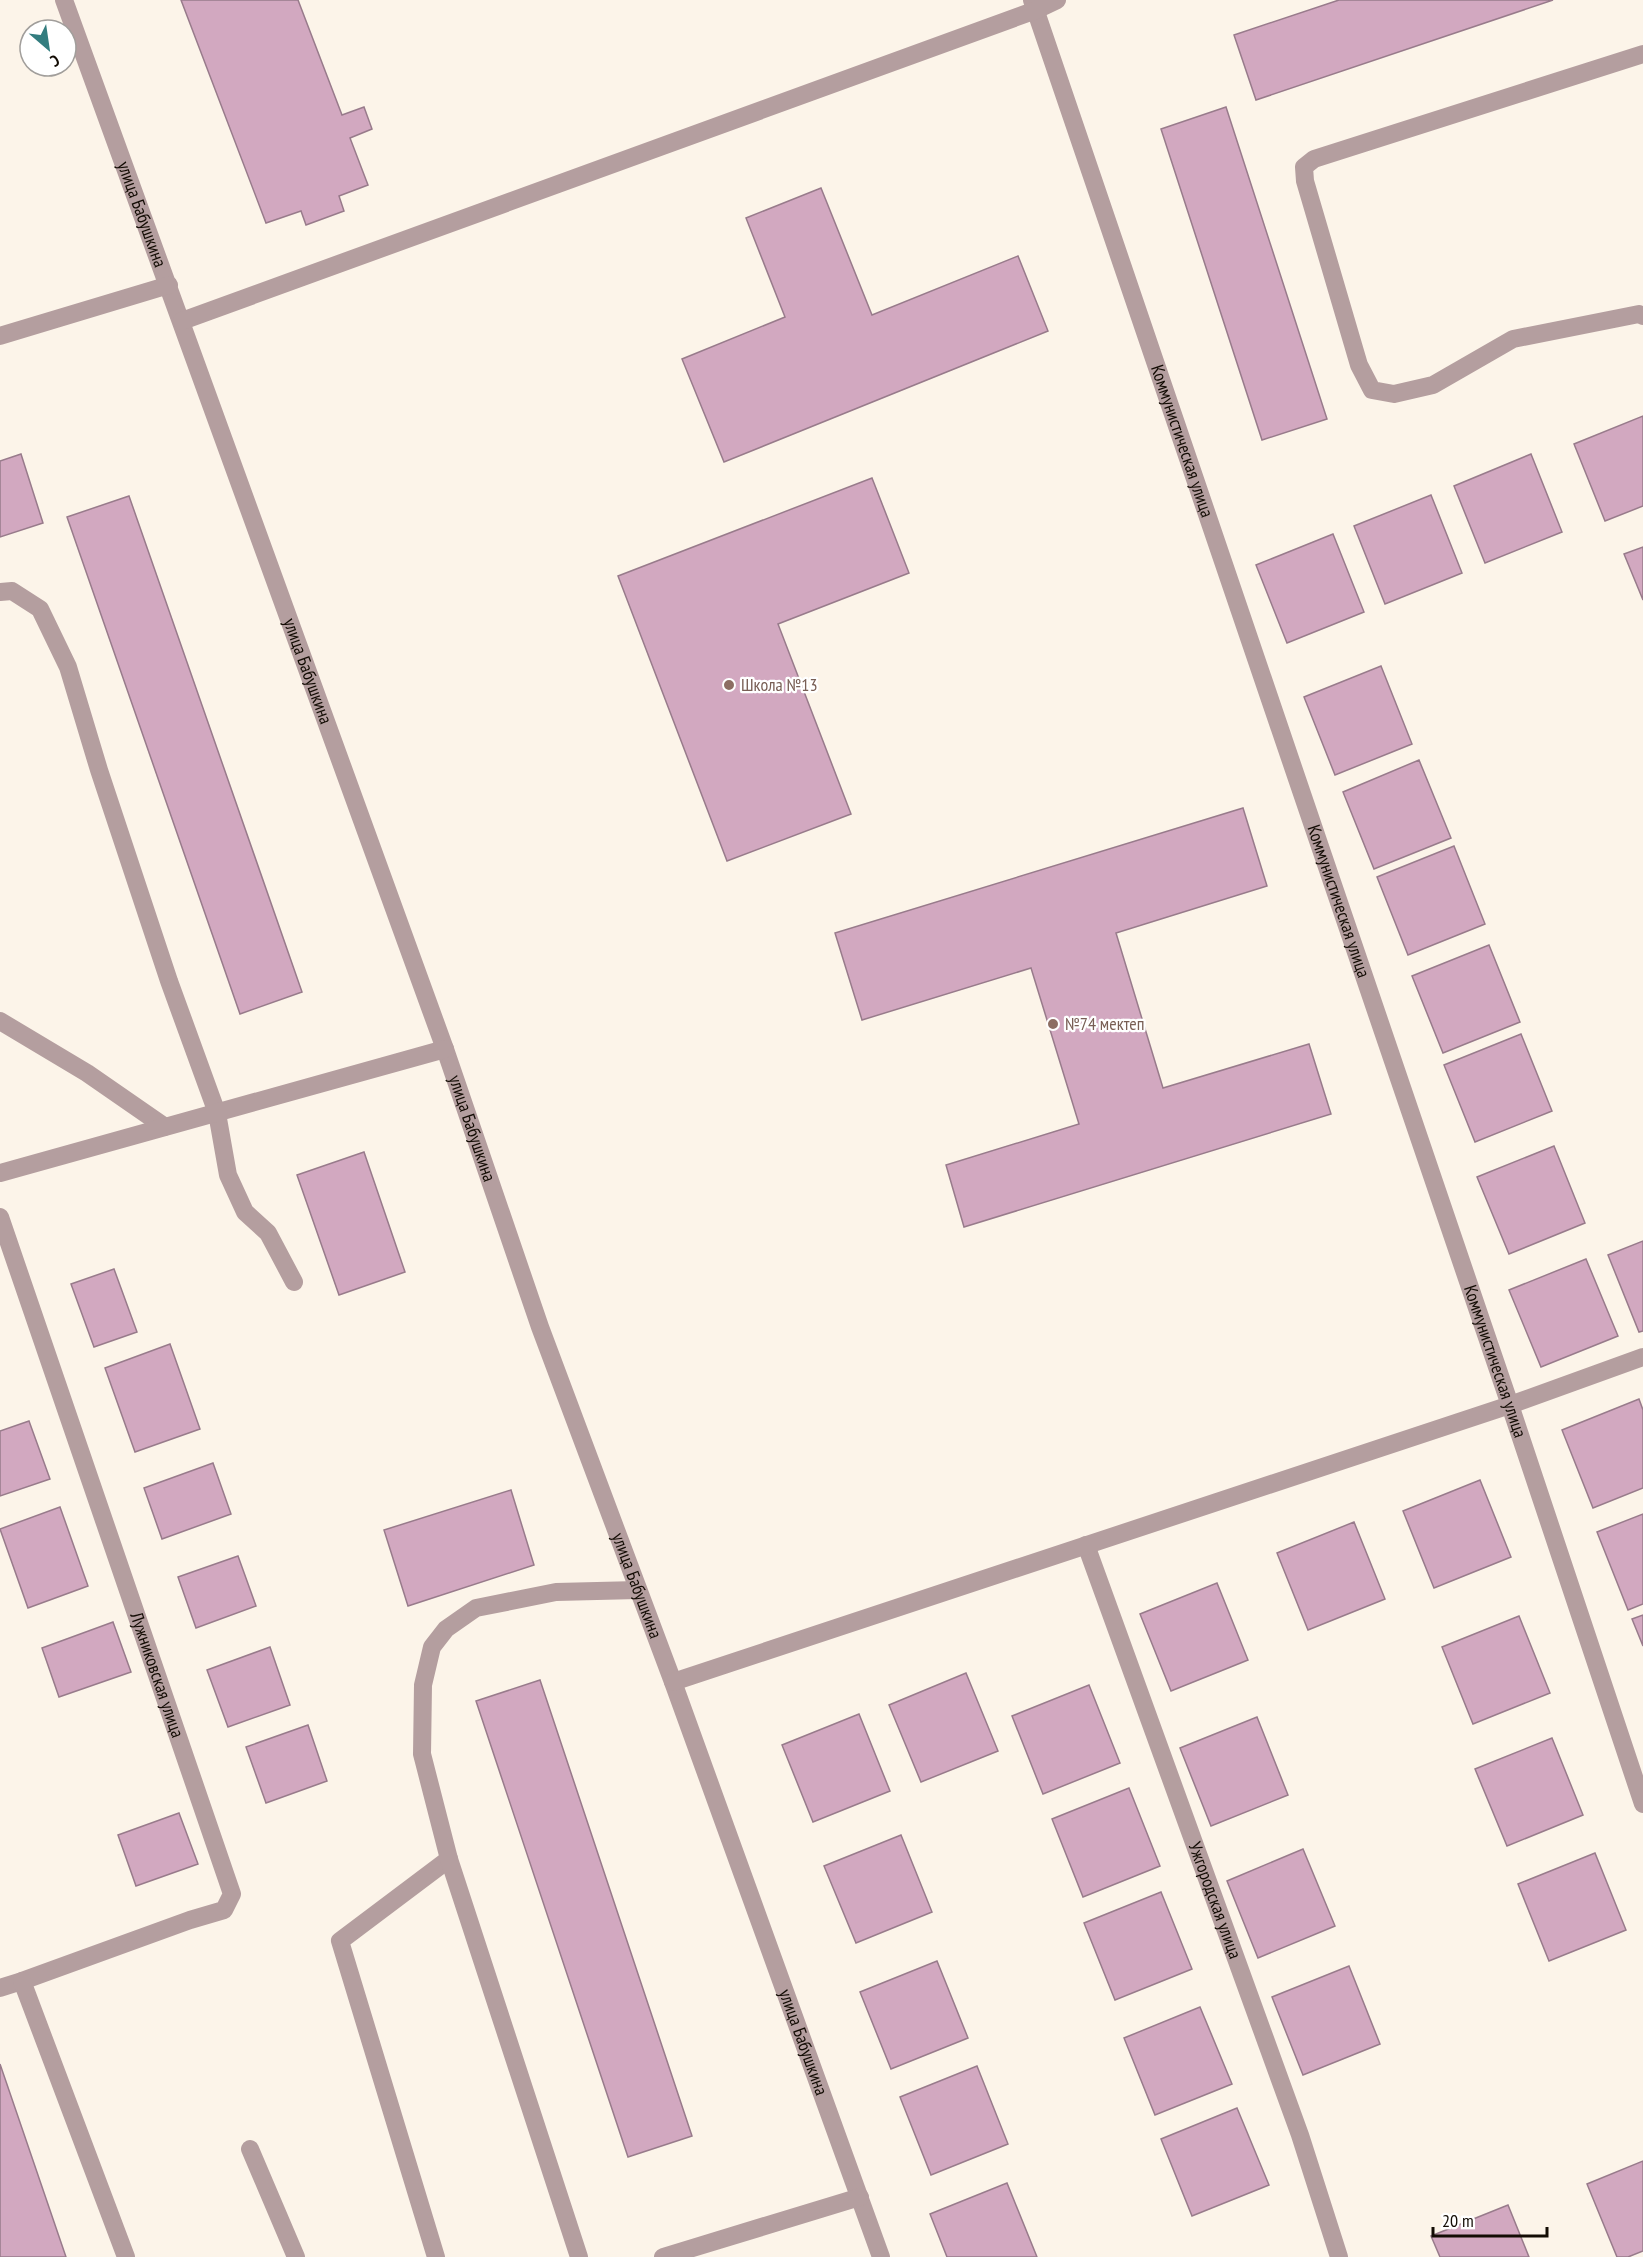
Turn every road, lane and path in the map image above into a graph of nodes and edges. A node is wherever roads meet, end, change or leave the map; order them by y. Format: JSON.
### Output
{"nodes":[{"id":1,"x":64,"y":0,"type":"edge"},
{"id":2,"x":1057,"y":0,"type":"edge"},
{"id":3,"x":1034,"y":5,"type":"edge"},
{"id":4,"x":1643,"y":54,"type":"edge"},
{"id":5,"x":169,"y":285,"type":"junction"},
{"id":6,"x":1643,"y":316,"type":"edge"},
{"id":7,"x":182,"y":321,"type":"junction"},
{"id":8,"x":0,"y":336,"type":"edge"},
{"id":9,"x":0,"y":592,"type":"edge"},
{"id":10,"x":0,"y":1021,"type":"edge"},
{"id":11,"x":445,"y":1049,"type":"junction"},
{"id":12,"x":218,"y":1113,"type":"junction"},
{"id":13,"x":165,"y":1127,"type":"junction"},
{"id":14,"x":0,"y":1173,"type":"edge"},
{"id":15,"x":0,"y":1217,"type":"edge"},
{"id":16,"x":294,"y":1282,"type":"dead end"},
{"id":17,"x":1643,"y":1358,"type":"edge"},
{"id":18,"x":1510,"y":1404,"type":"junction"},
{"id":19,"x":1086,"y":1545,"type":"junction"},
{"id":20,"x":638,"y":1590,"type":"junction"},
{"id":21,"x":673,"y":1682,"type":"junction"},
{"id":22,"x":1643,"y":1804,"type":"edge"},
{"id":23,"x":448,"y":1859,"type":"junction"},
{"id":24,"x":22,"y":1982,"type":"junction"},
{"id":25,"x":0,"y":1988,"type":"edge"},
{"id":26,"x":250,"y":2149,"type":"dead end"},
{"id":27,"x":860,"y":2197,"type":"junction"},
{"id":28,"x":126,"y":2257,"type":"edge"},
{"id":29,"x":296,"y":2257,"type":"edge"},
{"id":30,"x":436,"y":2257,"type":"edge"},
{"id":31,"x":579,"y":2257,"type":"edge"},
{"id":32,"x":663,"y":2257,"type":"edge"},
{"id":33,"x":881,"y":2257,"type":"edge"},
{"id":34,"x":1339,"y":2257,"type":"edge"}],
"edges":[{"from":1,"to":5,"type":"street","name":"улица Бабушкина"},
{"from":2,"to":3,"type":"street"},
{"from":3,"to":7,"type":"street"},
{"from":3,"to":18,"type":"street","name":"Коммунистическая улица"},
{"from":4,"to":6,"type":"street"},
{"from":5,"to":7,"type":"street","name":"улица Бабушкина"},
{"from":5,"to":8,"type":"street"},
{"from":7,"to":11,"type":"street","name":"улица Бабушкина"},
{"from":9,"to":12,"type":"street"},
{"from":10,"to":13,"type":"street"},
{"from":11,"to":12,"type":"street"},
{"from":11,"to":20,"type":"street","name":"улица Бабушкина"},
{"from":12,"to":13,"type":"street"},
{"from":12,"to":16,"type":"street"},
{"from":13,"to":14,"type":"street"},
{"from":15,"to":24,"type":"street","name":"Лужниковская улица"},
{"from":17,"to":18,"type":"street"},
{"from":18,"to":19,"type":"street"},
{"from":18,"to":22,"type":"street","name":"Коммунистическая улица"},
{"from":19,"to":21,"type":"street"},
{"from":19,"to":34,"type":"street","name":"Ужгородская улица"},
{"from":20,"to":21,"type":"street","name":"улица Бабушкина"},
{"from":20,"to":23,"type":"street"},
{"from":21,"to":27,"type":"street","name":"улица Бабушкина"},
{"from":23,"to":30,"type":"street"},
{"from":23,"to":31,"type":"street"},
{"from":24,"to":25,"type":"street","name":"Лужниковская улица"},
{"from":24,"to":28,"type":"street"},
{"from":26,"to":29,"type":"street"},
{"from":27,"to":32,"type":"street"},
{"from":27,"to":33,"type":"street","name":"улица Бабушкина"}]}
